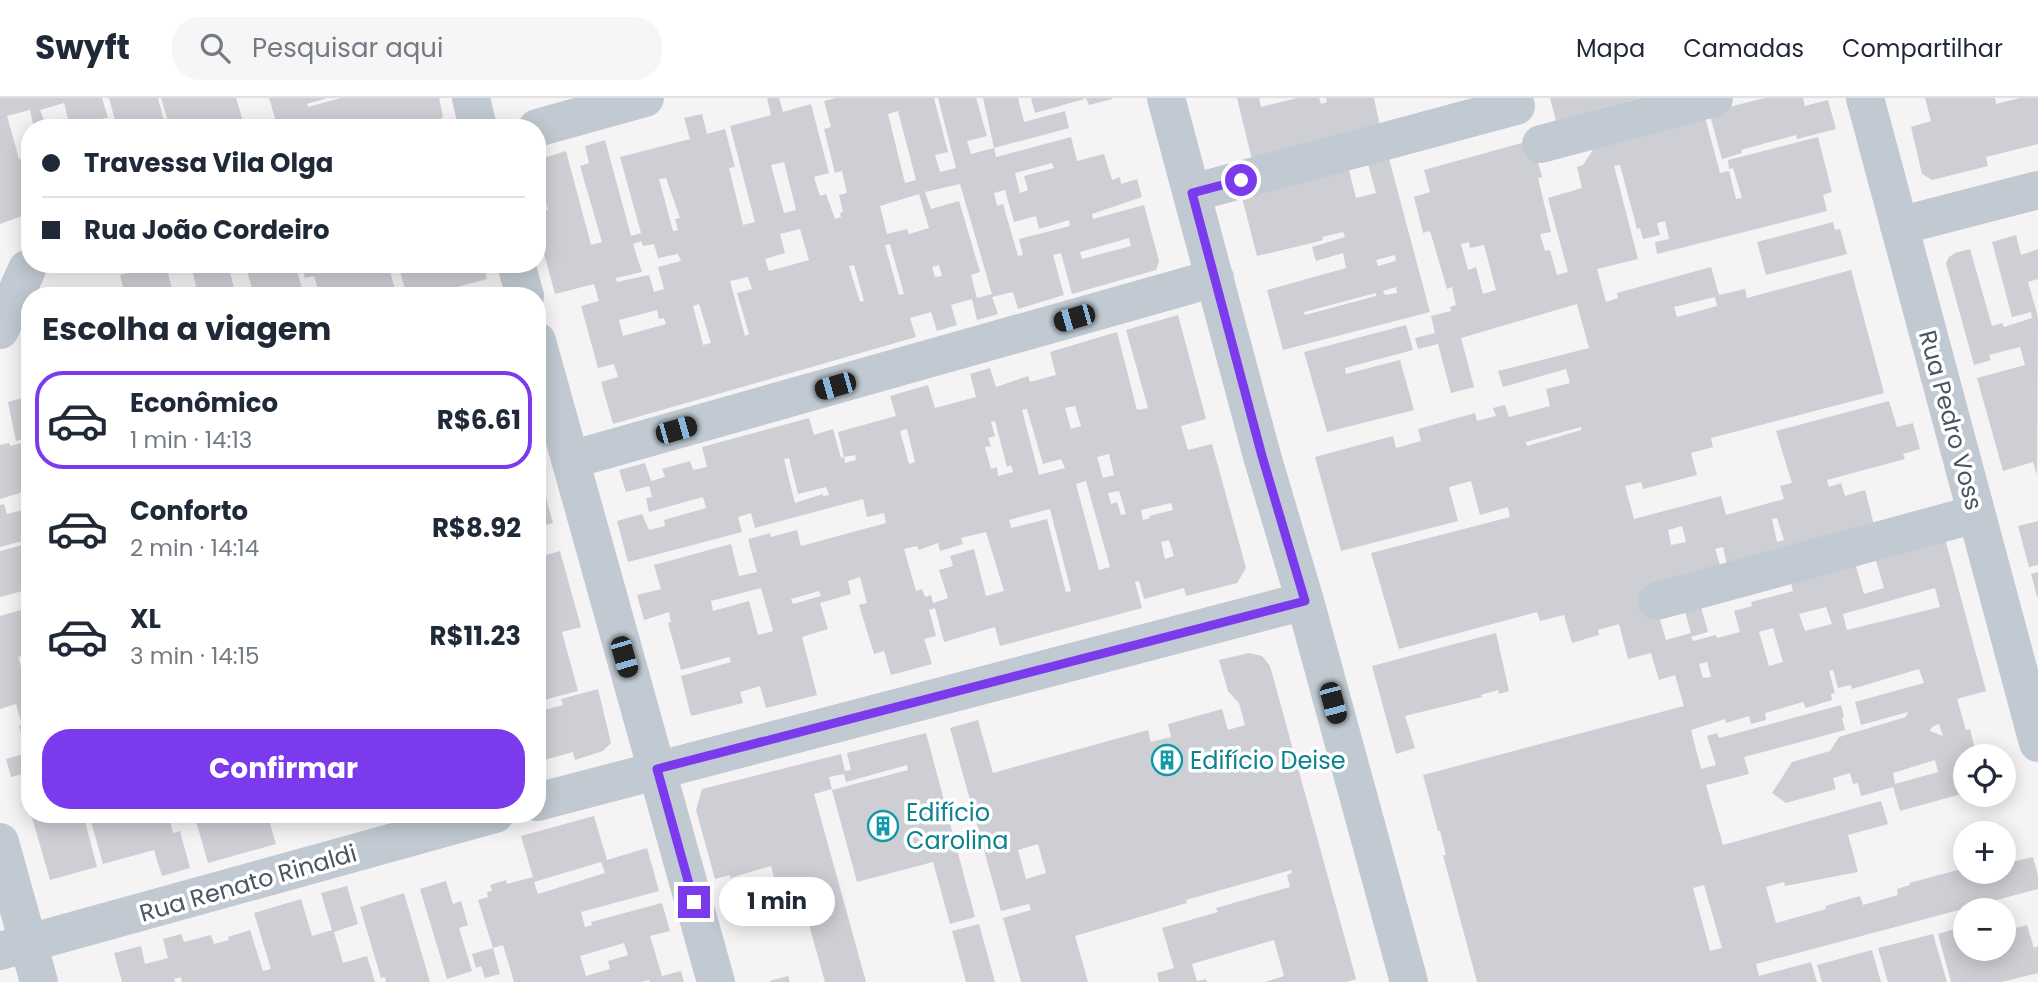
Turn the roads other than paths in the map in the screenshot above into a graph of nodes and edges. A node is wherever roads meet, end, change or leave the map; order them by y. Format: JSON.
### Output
{"nodes":[{"id":1,"x":471,"y":98,"type":"edge"},
{"id":2,"x":645,"y":98,"type":"edge"},
{"id":3,"x":1166,"y":98,"type":"edge"},
{"id":4,"x":1714,"y":98,"type":"edge"},
{"id":5,"x":1865,"y":98,"type":"edge"},
{"id":6,"x":1516,"y":106,"type":"dead end"},
{"id":7,"x":476,"y":119,"type":"edge"},
{"id":8,"x":546,"y":126,"type":"edge"},
{"id":9,"x":1542,"y":144,"type":"dead end"},
{"id":10,"x":2038,"y":190,"type":"edge"},
{"id":11,"x":1192,"y":193,"type":"junction"},
{"id":12,"x":1899,"y":226,"type":"junction"},
{"id":13,"x":23,"y":273,"type":"edge"},
{"id":14,"x":1214,"y":278,"type":"junction"},
{"id":15,"x":0,"y":330,"type":"edge"},
{"id":16,"x":546,"y":373,"type":"edge"},
{"id":17,"x":570,"y":460,"type":"junction"},
{"id":18,"x":1976,"y":513,"type":"junction"},
{"id":19,"x":1305,"y":601,"type":"junction"},
{"id":20,"x":1657,"y":601,"type":"dead end"},
{"id":21,"x":2038,"y":743,"type":"edge"},
{"id":22,"x":657,"y":769,"type":"junction"},
{"id":23,"x":546,"y":800,"type":"edge"},
{"id":24,"x":462,"y":823,"type":"edge"},
{"id":25,"x":0,"y":842,"type":"edge"},
{"id":26,"x":14,"y":947,"type":"edge"},
{"id":27,"x":39,"y":982,"type":"edge"},
{"id":28,"x":716,"y":982,"type":"edge"},
{"id":29,"x":1409,"y":982,"type":"edge"}],
"edges":[{"from":1,"to":7,"type":"street"},
{"from":2,"to":8,"type":"street"},
{"from":3,"to":11,"type":"street"},
{"from":4,"to":9,"type":"street"},
{"from":5,"to":12,"type":"street","name":"Rua Pedro Voss"},
{"from":6,"to":11,"type":"street"},
{"from":10,"to":12,"type":"street"},
{"from":11,"to":14,"type":"street"},
{"from":12,"to":18,"type":"street","name":"Rua Pedro Voss"},
{"from":13,"to":15,"type":"street"},
{"from":14,"to":17,"type":"street"},
{"from":14,"to":19,"type":"street"},
{"from":16,"to":17,"type":"street"},
{"from":17,"to":22,"type":"street"},
{"from":18,"to":20,"type":"street"},
{"from":18,"to":21,"type":"street","name":"Rua Pedro Voss"},
{"from":19,"to":22,"type":"street"},
{"from":19,"to":29,"type":"street"},
{"from":22,"to":23,"type":"street"},
{"from":22,"to":28,"type":"street"},
{"from":24,"to":26,"type":"street","name":"Rua Renato Rinaldi"},
{"from":25,"to":26,"type":"street"},
{"from":26,"to":27,"type":"street"}]}
